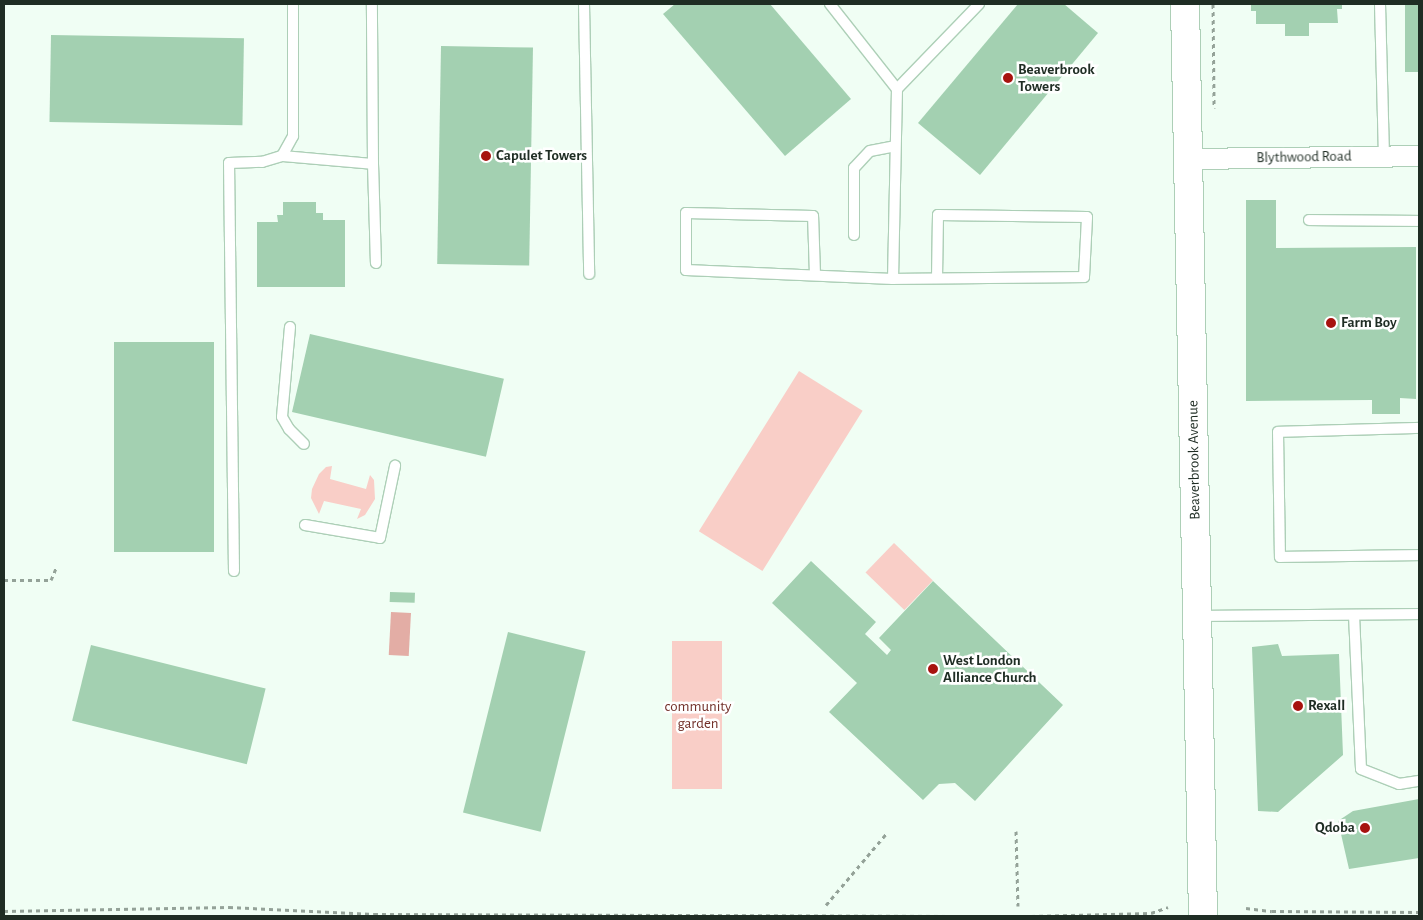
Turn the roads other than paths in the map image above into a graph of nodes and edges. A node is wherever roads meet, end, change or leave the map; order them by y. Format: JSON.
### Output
{"nodes":[{"id":1,"x":292,"y":4,"type":"edge"},
{"id":2,"x":372,"y":4,"type":"edge"},
{"id":3,"x":584,"y":4,"type":"edge"},
{"id":4,"x":830,"y":4,"type":"edge"},
{"id":5,"x":978,"y":4,"type":"edge"},
{"id":6,"x":1185,"y":4,"type":"edge"},
{"id":7,"x":1380,"y":4,"type":"edge"},
{"id":8,"x":897,"y":89,"type":"junction"},
{"id":9,"x":895,"y":146,"type":"junction"},
{"id":10,"x":282,"y":156,"type":"junction"},
{"id":11,"x":1384,"y":156,"type":"junction"},
{"id":12,"x":1419,"y":156,"type":"edge"},
{"id":13,"x":1188,"y":159,"type":"junction"},
{"id":14,"x":373,"y":164,"type":"junction"},
{"id":15,"x":1309,"y":220,"type":"dead end"},
{"id":16,"x":1419,"y":220,"type":"edge"},
{"id":17,"x":854,"y":235,"type":"dead end"},
{"id":18,"x":376,"y":263,"type":"dead end"},
{"id":19,"x":589,"y":274,"type":"dead end"},
{"id":20,"x":814,"y":275,"type":"junction"},
{"id":21,"x":937,"y":278,"type":"junction"},
{"id":22,"x":894,"y":279,"type":"junction"},
{"id":23,"x":290,"y":327,"type":"dead end"},
{"id":24,"x":1419,"y":428,"type":"edge"},
{"id":25,"x":304,"y":444,"type":"dead end"},
{"id":26,"x":395,"y":466,"type":"dead end"},
{"id":27,"x":305,"y":524,"type":"dead end"},
{"id":28,"x":1419,"y":555,"type":"edge"},
{"id":29,"x":234,"y":571,"type":"dead end"},
{"id":30,"x":1419,"y":614,"type":"edge"},
{"id":31,"x":1354,"y":615,"type":"junction"},
{"id":32,"x":1198,"y":616,"type":"junction"},
{"id":33,"x":1419,"y":781,"type":"edge"},
{"id":34,"x":1203,"y":916,"type":"edge"}],
"edges":[{"from":1,"to":10,"type":"lane"},
{"from":2,"to":14,"type":"lane"},
{"from":3,"to":19,"type":"lane"},
{"from":4,"to":8,"type":"lane"},
{"from":5,"to":8,"type":"lane"},
{"from":6,"to":13,"type":"street","name":"Beaverbrook Avenue"},
{"from":7,"to":11,"type":"lane"},
{"from":8,"to":9,"type":"lane"},
{"from":9,"to":17,"type":"lane"},
{"from":9,"to":22,"type":"lane"},
{"from":10,"to":14,"type":"lane"},
{"from":10,"to":29,"type":"lane"},
{"from":11,"to":12,"type":"street","name":"Blythwood Road"},
{"from":11,"to":13,"type":"street","name":"Blythwood Road"},
{"from":13,"to":32,"type":"street","name":"Beaverbrook Avenue"},
{"from":14,"to":18,"type":"lane"},
{"from":15,"to":16,"type":"lane"},
{"from":20,"to":20,"type":"lane"},
{"from":20,"to":22,"type":"lane"},
{"from":21,"to":21,"type":"lane"},
{"from":21,"to":22,"type":"lane"},
{"from":23,"to":25,"type":"lane"},
{"from":24,"to":28,"type":"lane"},
{"from":26,"to":27,"type":"lane"},
{"from":30,"to":31,"type":"lane"},
{"from":31,"to":32,"type":"lane"},
{"from":31,"to":33,"type":"lane"},
{"from":32,"to":34,"type":"street","name":"Beaverbrook Avenue"}]}
